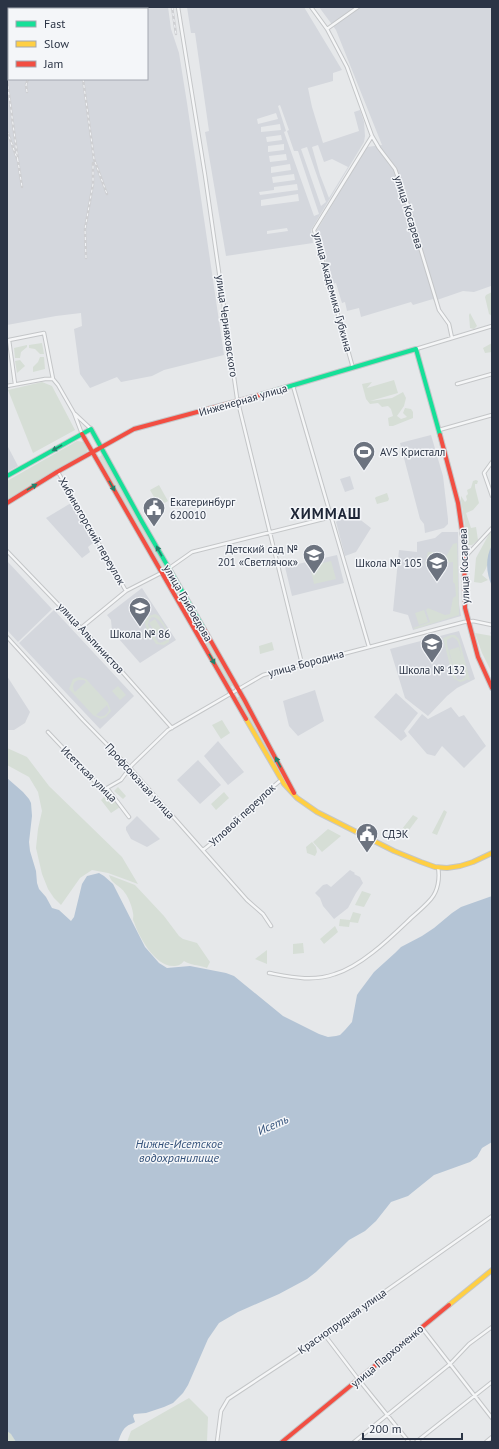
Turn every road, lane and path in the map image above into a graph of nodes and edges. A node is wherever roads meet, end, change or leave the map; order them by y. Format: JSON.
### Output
{"nodes":[{"id":1,"x":178,"y":7,"type":"edge"},
{"id":2,"x":311,"y":7,"type":"edge"},
{"id":3,"x":358,"y":7,"type":"edge"},
{"id":4,"x":327,"y":29,"type":"junction"},
{"id":5,"x":372,"y":136,"type":"junction"},
{"id":6,"x":492,"y":326,"type":"edge"},
{"id":7,"x":452,"y":338,"type":"junction"},
{"id":8,"x":416,"y":348,"type":"junction"},
{"id":9,"x":353,"y":368,"type":"junction"},
{"id":10,"x":492,"y":374,"type":"edge"},
{"id":11,"x":53,"y":379,"type":"junction"},
{"id":12,"x":15,"y":384,"type":"junction"},
{"id":13,"x":457,"y":384,"type":"dead end"},
{"id":14,"x":7,"y":386,"type":"edge"},
{"id":15,"x":294,"y":386,"type":"junction"},
{"id":16,"x":238,"y":402,"type":"junction"},
{"id":17,"x":74,"y":414,"type":"junction"},
{"id":18,"x":492,"y":415,"type":"edge"},
{"id":19,"x":91,"y":429,"type":"junction"},
{"id":20,"x":439,"y":430,"type":"junction"},
{"id":21,"x":82,"y":434,"type":"junction"},
{"id":22,"x":101,"y":447,"type":"junction"},
{"id":23,"x":92,"y":452,"type":"junction"},
{"id":24,"x":492,"y":462,"type":"edge"},
{"id":25,"x":57,"y":472,"type":"junction"},
{"id":26,"x":7,"y":476,"type":"edge"},
{"id":27,"x":492,"y":496,"type":"edge"},
{"id":28,"x":7,"y":503,"type":"edge"},
{"id":29,"x":354,"y":511,"type":"dead end"},
{"id":30,"x":332,"y":518,"type":"junction"},
{"id":31,"x":492,"y":528,"type":"edge"},
{"id":32,"x":270,"y":532,"type":"junction"},
{"id":33,"x":7,"y":551,"type":"edge"},
{"id":34,"x":465,"y":557,"type":"junction"},
{"id":35,"x":168,"y":568,"type":"junction"},
{"id":36,"x":162,"y":572,"type":"junction"},
{"id":37,"x":126,"y":591,"type":"junction"},
{"id":38,"x":469,"y":622,"type":"junction"},
{"id":39,"x":492,"y":625,"type":"edge"},
{"id":40,"x":81,"y":628,"type":"junction"},
{"id":41,"x":7,"y":637,"type":"edge"},
{"id":42,"x":369,"y":647,"type":"junction"},
{"id":43,"x":302,"y":664,"type":"junction"},
{"id":44,"x":492,"y":688,"type":"edge"},
{"id":45,"x":238,"y":689,"type":"junction"},
{"id":46,"x":231,"y":693,"type":"junction"},
{"id":47,"x":172,"y":728,"type":"junction"},
{"id":48,"x":48,"y":732,"type":"dead end"},
{"id":49,"x":130,"y":768,"type":"junction"},
{"id":50,"x":281,"y":780,"type":"junction"},
{"id":51,"x":108,"y":788,"type":"junction"},
{"id":52,"x":296,"y":796,"type":"junction"},
{"id":53,"x":128,"y":817,"type":"dead end"},
{"id":54,"x":203,"y":850,"type":"junction"},
{"id":55,"x":492,"y":853,"type":"edge"},
{"id":56,"x":438,"y":867,"type":"junction"},
{"id":57,"x":271,"y":926,"type":"dead end"},
{"id":58,"x":269,"y":973,"type":"dead end"},
{"id":59,"x":492,"y":1216,"type":"edge"},
{"id":60,"x":492,"y":1270,"type":"edge"},
{"id":61,"x":492,"y":1327,"type":"edge"},
{"id":62,"x":421,"y":1328,"type":"junction"},
{"id":63,"x":324,"y":1334,"type":"junction"},
{"id":64,"x":450,"y":1364,"type":"junction"},
{"id":65,"x":359,"y":1380,"type":"junction"},
{"id":66,"x":492,"y":1382,"type":"edge"},
{"id":67,"x":475,"y":1396,"type":"junction"},
{"id":68,"x":387,"y":1415,"type":"junction"},
{"id":69,"x":492,"y":1418,"type":"edge"},
{"id":70,"x":492,"y":1437,"type":"edge"},
{"id":71,"x":217,"y":1442,"type":"edge"},
{"id":72,"x":282,"y":1442,"type":"edge"},
{"id":73,"x":354,"y":1442,"type":"edge"},
{"id":74,"x":409,"y":1442,"type":"edge"},
{"id":75,"x":416,"y":1442,"type":"edge"},
{"id":76,"x":486,"y":1442,"type":"edge"}],
"edges":[{"from":1,"to":16,"type":"street","name":"улица Черняховского"},
{"from":2,"to":4,"type":"street","name":"улица Косарева"},
{"from":3,"to":4,"type":"street"},
{"from":4,"to":5,"type":"street","name":"улица Косарева"},
{"from":5,"to":7,"type":"street","name":"улица Косарева"},
{"from":5,"to":9,"type":"street","name":"улица Академика Губкина"},
{"from":6,"to":7,"type":"street","name":"Инженерная улица"},
{"from":7,"to":8,"type":"street","name":"Инженерная улица"},
{"from":8,"to":9,"type":"main road","name":"Инженерная улица"},
{"from":8,"to":20,"type":"main road","name":"улица Косарева"},
{"from":9,"to":15,"type":"main road","name":"Инженерная улица"},
{"from":10,"to":13,"type":"street"},
{"from":11,"to":12,"type":"street"},
{"from":11,"to":12,"type":"street","name":"улица Грибоедова"},
{"from":11,"to":17,"type":"street","name":"улица Грибоедова"},
{"from":12,"to":14,"type":"street"},
{"from":15,"to":16,"type":"main road","name":"Инженерная улица"},
{"from":15,"to":30,"type":"street"},
{"from":16,"to":22,"type":"main road","name":"Инженерная улица"},
{"from":16,"to":32,"type":"street","name":"улица Черняховского"},
{"from":17,"to":19,"type":"street","name":"улица Грибоедова"},
{"from":17,"to":21,"type":"street","name":"улица Грибоедова"},
{"from":18,"to":20,"type":"street"},
{"from":19,"to":21,"type":"main road"},
{"from":19,"to":22,"type":"main road","name":"улица Грибоедова"},
{"from":20,"to":34,"type":"main road","name":"улица Косарева"},
{"from":21,"to":23,"type":"main road","name":"улица Грибоедова"},
{"from":21,"to":26,"type":"main road","one_way":true},
{"from":22,"to":23,"type":"main road","name":"Инженерная улица"},
{"from":35,"to":22,"type":"main road","name":"улица Грибоедова","one_way":true},
{"from":23,"to":25,"type":"main road","name":"Инженерная улица"},
{"from":23,"to":36,"type":"main road","name":"улица Грибоедова","one_way":true},
{"from":24,"to":27,"type":"street"},
{"from":28,"to":25,"type":"main road","name":"Инженерная улица","one_way":true},
{"from":25,"to":37,"type":"street","name":"Хибиногорский переулок"},
{"from":29,"to":30,"type":"street"},
{"from":30,"to":32,"type":"street"},
{"from":30,"to":42,"type":"street"},
{"from":31,"to":34,"type":"street"},
{"from":32,"to":35,"type":"street"},
{"from":32,"to":43,"type":"street","name":"улица Черняховского"},
{"from":33,"to":40,"type":"street","name":"улица Альпинистов"},
{"from":34,"to":38,"type":"main road","name":"улица Косарева"},
{"from":35,"to":36,"type":"street"},
{"from":35,"to":45,"type":"main road","name":"улица Грибоедова"},
{"from":36,"to":37,"type":"street"},
{"from":36,"to":46,"type":"main road","name":"улица Грибоедова","one_way":true},
{"from":37,"to":40,"type":"street"},
{"from":38,"to":39,"type":"street","name":"улица Бородина"},
{"from":38,"to":42,"type":"street","name":"улица Бородина"},
{"from":38,"to":44,"type":"main road","name":"улица Косарева"},
{"from":40,"to":47,"type":"street","name":"улица Альпинистов"},
{"from":41,"to":49,"type":"street","name":"Профсоюзная улица"},
{"from":42,"to":43,"type":"street","name":"улица Бородина"},
{"from":43,"to":45,"type":"street","name":"улица Бородина"},
{"from":45,"to":46,"type":"street","name":"улица Бородина"},
{"from":52,"to":45,"type":"main road","name":"улица Грибоедова","one_way":true},
{"from":46,"to":47,"type":"street","name":"улица Бородина"},
{"from":46,"to":50,"type":"main road","name":"улица Грибоедова"},
{"from":47,"to":49,"type":"street","name":"улица Бородина"},
{"from":48,"to":51,"type":"street","name":"Исетская улица"},
{"from":49,"to":51,"type":"street","name":"улица Бородина"},
{"from":49,"to":54,"type":"street","name":"Профсоюзная улица"},
{"from":50,"to":52,"type":"main road","name":"улица Грибоедова"},
{"from":50,"to":54,"type":"street","name":"Угловой переулок"},
{"from":51,"to":53,"type":"street","name":"Исетская улица"},
{"from":52,"to":56,"type":"main road","name":"улица Грибоедова"},
{"from":54,"to":57,"type":"street","name":"Профсоюзная улица"},
{"from":55,"to":56,"type":"main road","name":"улица Грибоедова"},
{"from":56,"to":58,"type":"street"},
{"from":59,"to":63,"type":"street","name":"Краснопрудная улица"},
{"from":60,"to":62,"type":"main road","name":"улица Пархоменко"},
{"from":61,"to":64,"type":"street"},
{"from":62,"to":64,"type":"street"},
{"from":62,"to":65,"type":"main road","name":"улица Пархоменко"},
{"from":63,"to":65,"type":"street"},
{"from":63,"to":71,"type":"street","name":"Краснопрудная улица"},
{"from":64,"to":67,"type":"street"},
{"from":64,"to":68,"type":"street"},
{"from":65,"to":68,"type":"street"},
{"from":65,"to":72,"type":"main road","name":"улица Пархоменко"},
{"from":66,"to":67,"type":"street"},
{"from":67,"to":69,"type":"street"},
{"from":67,"to":75,"type":"street"},
{"from":68,"to":73,"type":"street"},
{"from":68,"to":74,"type":"street"},
{"from":70,"to":76,"type":"street"}]}
